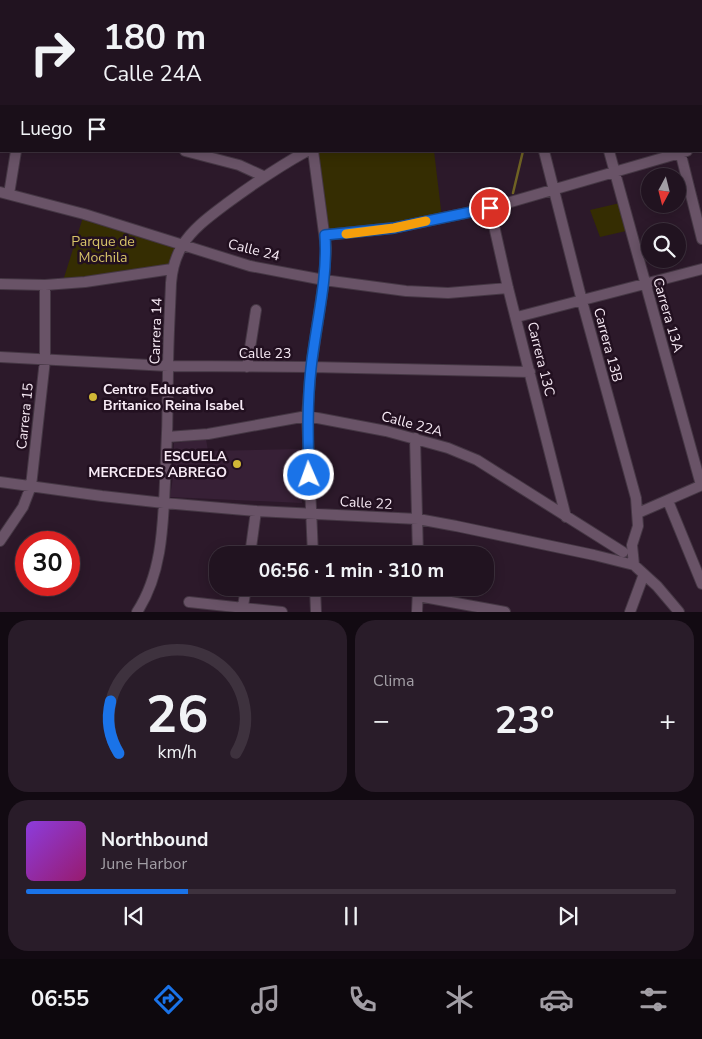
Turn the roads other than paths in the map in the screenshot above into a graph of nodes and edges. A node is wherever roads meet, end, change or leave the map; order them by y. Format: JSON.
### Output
{"nodes":[{"id":1,"x":16,"y":152,"type":"edge"},
{"id":2,"x":189,"y":152,"type":"edge"},
{"id":3,"x":305,"y":152,"type":"edge"},
{"id":4,"x":313,"y":152,"type":"edge"},
{"id":5,"x":544,"y":152,"type":"edge"},
{"id":6,"x":609,"y":152,"type":"edge"},
{"id":7,"x":683,"y":152,"type":"edge"},
{"id":8,"x":614,"y":172,"type":"junction"},
{"id":9,"x":263,"y":176,"type":"junction"},
{"id":10,"x":554,"y":190,"type":"junction"},
{"id":11,"x":4,"y":193,"type":"edge"},
{"id":12,"x":490,"y":208,"type":"junction"},
{"id":13,"x":325,"y":235,"type":"junction"},
{"id":14,"x":702,"y":239,"type":"edge"},
{"id":15,"x":183,"y":245,"type":"junction"},
{"id":16,"x":172,"y":269,"type":"junction"},
{"id":17,"x":702,"y":269,"type":"edge"},
{"id":18,"x":324,"y":280,"type":"junction"},
{"id":19,"x":0,"y":284,"type":"edge"},
{"id":20,"x":645,"y":284,"type":"junction"},
{"id":21,"x":45,"y":285,"type":"junction"},
{"id":22,"x":508,"y":288,"type":"junction"},
{"id":23,"x":582,"y":301,"type":"junction"},
{"id":24,"x":256,"y":310,"type":"dead end"},
{"id":25,"x":517,"y":317,"type":"junction"},
{"id":26,"x":0,"y":358,"type":"edge"},
{"id":27,"x":45,"y":360,"type":"junction"},
{"id":28,"x":168,"y":366,"type":"junction"},
{"id":29,"x":247,"y":366,"type":"junction"},
{"id":30,"x":311,"y":367,"type":"junction"},
{"id":31,"x":530,"y":372,"type":"junction"},
{"id":32,"x":307,"y":416,"type":"junction"},
{"id":33,"x":167,"y":437,"type":"junction"},
{"id":34,"x":415,"y":438,"type":"junction"},
{"id":35,"x":0,"y":482,"type":"edge"},
{"id":36,"x":702,"y":485,"type":"edge"},
{"id":37,"x":32,"y":486,"type":"junction"},
{"id":38,"x":668,"y":501,"type":"junction"},
{"id":39,"x":164,"y":503,"type":"junction"},
{"id":40,"x":256,"y":511,"type":"junction"},
{"id":41,"x":638,"y":513,"type":"junction"},
{"id":42,"x":310,"y":514,"type":"junction"},
{"id":43,"x":566,"y":517,"type":"junction"},
{"id":44,"x":418,"y":520,"type":"junction"},
{"id":45,"x":601,"y":538,"type":"junction"},
{"id":46,"x":0,"y":541,"type":"edge"},
{"id":47,"x":632,"y":545,"type":"junction"},
{"id":48,"x":251,"y":546,"type":"edge"},
{"id":49,"x":312,"y":546,"type":"edge"},
{"id":50,"x":418,"y":546,"type":"edge"},
{"id":51,"x":623,"y":552,"type":"junction"},
{"id":52,"x":594,"y":555,"type":"junction"},
{"id":53,"x":615,"y":560,"type":"junction"},
{"id":54,"x":634,"y":565,"type":"junction"},
{"id":55,"x":644,"y":574,"type":"junction"},
{"id":56,"x":702,"y":584,"type":"edge"},
{"id":57,"x":245,"y":596,"type":"edge"},
{"id":58,"x":315,"y":596,"type":"edge"},
{"id":59,"x":418,"y":596,"type":"edge"},
{"id":60,"x":435,"y":596,"type":"edge"},
{"id":61,"x":188,"y":602,"type":"dead end"},
{"id":62,"x":243,"y":610,"type":"edge"},
{"id":63,"x":137,"y":612,"type":"edge"},
{"id":64,"x":282,"y":612,"type":"edge"},
{"id":65,"x":316,"y":612,"type":"edge"},
{"id":66,"x":417,"y":612,"type":"edge"},
{"id":67,"x":505,"y":612,"type":"edge"},
{"id":68,"x":630,"y":612,"type":"edge"},
{"id":69,"x":678,"y":612,"type":"edge"}],
"edges":[{"from":1,"to":11,"type":"street"},
{"from":2,"to":9,"type":"street"},
{"from":3,"to":9,"type":"street","name":"Carrera 14"},
{"from":4,"to":13,"type":"street"},
{"from":5,"to":10,"type":"street","name":"Carrera 13B"},
{"from":6,"to":8,"type":"street","name":"Carrera 13A"},
{"from":7,"to":8,"type":"street"},
{"from":7,"to":14,"type":"street"},
{"from":8,"to":10,"type":"street"},
{"from":8,"to":20,"type":"street","name":"Carrera 13A"},
{"from":9,"to":15,"type":"street","name":"Carrera 14"},
{"from":10,"to":12,"type":"street"},
{"from":10,"to":23,"type":"street","name":"Carrera 13B"},
{"from":11,"to":15,"type":"street","name":"Calle 24"},
{"from":12,"to":13,"type":"street"},
{"from":12,"to":22,"type":"street","name":"Carrera 13C"},
{"from":13,"to":18,"type":"street"},
{"from":15,"to":16,"type":"street","name":"Carrera 14"},
{"from":15,"to":18,"type":"street","name":"Calle 24"},
{"from":16,"to":21,"type":"street"},
{"from":16,"to":28,"type":"street","name":"Carrera 14"},
{"from":17,"to":20,"type":"street"},
{"from":18,"to":22,"type":"street","name":"Calle 24"},
{"from":18,"to":30,"type":"street"},
{"from":19,"to":21,"type":"street"},
{"from":20,"to":23,"type":"street"},
{"from":20,"to":36,"type":"street","name":"Carrera 13A"},
{"from":21,"to":27,"type":"street","name":"Carrera 15"},
{"from":22,"to":25,"type":"street","name":"Carrera 13C"},
{"from":23,"to":25,"type":"street"},
{"from":23,"to":41,"type":"street","name":"Carrera 13B"},
{"from":24,"to":29,"type":"street"},
{"from":25,"to":31,"type":"street","name":"Carrera 13C"},
{"from":26,"to":27,"type":"street","name":"Calle 23"},
{"from":27,"to":28,"type":"street","name":"Calle 23"},
{"from":27,"to":37,"type":"street","name":"Carrera 15"},
{"from":28,"to":29,"type":"street","name":"Calle 23"},
{"from":28,"to":33,"type":"street","name":"Carrera 14"},
{"from":29,"to":30,"type":"street","name":"Calle 23"},
{"from":30,"to":31,"type":"street","name":"Calle 23"},
{"from":30,"to":32,"type":"street"},
{"from":31,"to":43,"type":"street","name":"Carrera 13C"},
{"from":32,"to":33,"type":"street","name":"Calle 22A"},
{"from":32,"to":34,"type":"street","name":"Calle 22A"},
{"from":32,"to":42,"type":"street"},
{"from":33,"to":39,"type":"street","name":"Carrera 14"},
{"from":34,"to":43,"type":"street","name":"Calle 22A"},
{"from":34,"to":44,"type":"street"},
{"from":35,"to":37,"type":"street","name":"Calle 22"},
{"from":36,"to":38,"type":"street"},
{"from":37,"to":39,"type":"street","name":"Calle 22"},
{"from":37,"to":46,"type":"street","name":"Carrera 15"},
{"from":38,"to":41,"type":"street"},
{"from":38,"to":56,"type":"street"},
{"from":39,"to":40,"type":"street","name":"Calle 22"},
{"from":39,"to":63,"type":"street","name":"Carrera 14"},
{"from":40,"to":42,"type":"street","name":"Calle 22"},
{"from":40,"to":48,"type":"street"},
{"from":41,"to":47,"type":"street","name":"Carrera 13B"},
{"from":42,"to":44,"type":"street","name":"Calle 22"},
{"from":42,"to":49,"type":"street"},
{"from":43,"to":45,"type":"street","name":"Calle 22A"},
{"from":44,"to":50,"type":"street"},
{"from":44,"to":52,"type":"street","name":"Calle 22"},
{"from":45,"to":51,"type":"street","name":"Calle 22A"},
{"from":45,"to":52,"type":"street"},
{"from":47,"to":51,"type":"street"},
{"from":47,"to":54,"type":"street","name":"Carrera 13B"},
{"from":51,"to":53,"type":"street"},
{"from":52,"to":53,"type":"street","name":"Calle 22"},
{"from":53,"to":54,"type":"street","name":"Calle 22"},
{"from":54,"to":55,"type":"street","name":"Calle 22"},
{"from":55,"to":68,"type":"street"},
{"from":55,"to":69,"type":"street","name":"Calle 22"},
{"from":57,"to":62,"type":"street"},
{"from":58,"to":65,"type":"street"},
{"from":59,"to":66,"type":"street"},
{"from":60,"to":67,"type":"street"},
{"from":61,"to":62,"type":"street"},
{"from":62,"to":64,"type":"street"}]}
